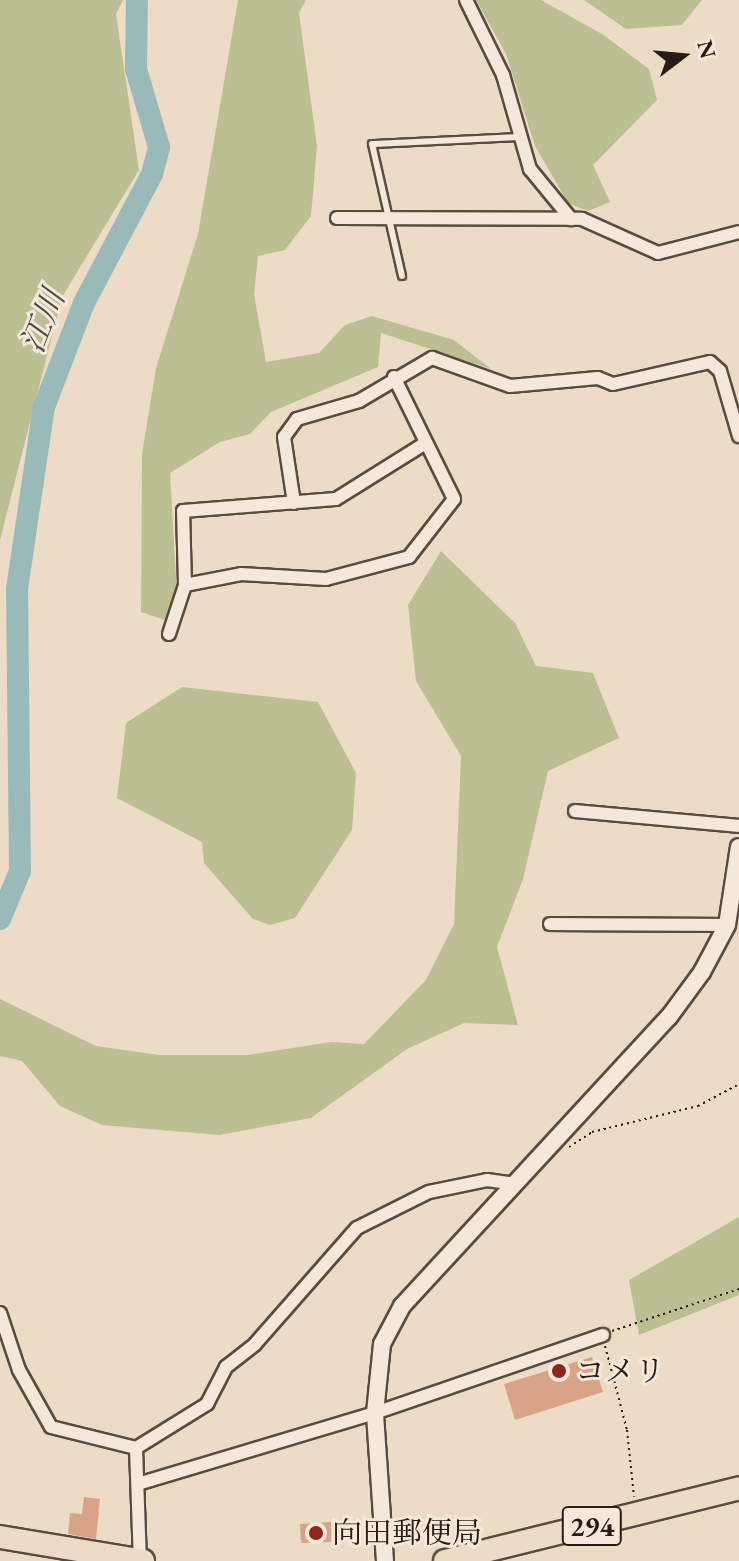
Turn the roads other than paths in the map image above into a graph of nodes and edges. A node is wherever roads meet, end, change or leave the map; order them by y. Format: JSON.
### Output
{"nodes":[{"id":1,"x":466,"y":0,"type":"edge"},
{"id":2,"x":521,"y":137,"type":"junction"},
{"id":3,"x":337,"y":218,"type":"dead end"},
{"id":4,"x":390,"y":218,"type":"junction"},
{"id":5,"x":571,"y":219,"type":"junction"},
{"id":6,"x":739,"y":232,"type":"edge"},
{"id":7,"x":402,"y":276,"type":"dead end"},
{"id":8,"x":394,"y":377,"type":"junction"},
{"id":9,"x":739,"y":436,"type":"edge"},
{"id":10,"x":424,"y":444,"type":"junction"},
{"id":11,"x":294,"y":503,"type":"junction"},
{"id":12,"x":185,"y":585,"type":"junction"},
{"id":13,"x":169,"y":634,"type":"dead end"},
{"id":14,"x":575,"y":811,"type":"dead end"},
{"id":15,"x":739,"y":826,"type":"edge"},
{"id":16,"x":739,"y":847,"type":"edge"},
{"id":17,"x":550,"y":924,"type":"dead end"},
{"id":18,"x":727,"y":925,"type":"junction"},
{"id":19,"x":514,"y":1184,"type":"junction"},
{"id":20,"x":0,"y":1313,"type":"edge"},
{"id":21,"x":603,"y":1335,"type":"road end"},
{"id":22,"x":375,"y":1413,"type":"junction"},
{"id":23,"x":136,"y":1448,"type":"junction"},
{"id":24,"x":141,"y":1483,"type":"junction"},
{"id":25,"x":739,"y":1488,"type":"edge"},
{"id":26,"x":0,"y":1537,"type":"edge"},
{"id":27,"x":141,"y":1561,"type":"edge"},
{"id":28,"x":385,"y":1561,"type":"edge"},
{"id":29,"x":445,"y":1561,"type":"edge"}],
"edges":[{"from":1,"to":2,"type":"street"},
{"from":2,"to":4,"type":"lane"},
{"from":2,"to":5,"type":"street"},
{"from":3,"to":4,"type":"street"},
{"from":4,"to":5,"type":"street"},
{"from":4,"to":7,"type":"lane"},
{"from":5,"to":6,"type":"street"},
{"from":8,"to":9,"type":"street"},
{"from":8,"to":10,"type":"street"},
{"from":8,"to":11,"type":"street"},
{"from":10,"to":11,"type":"street"},
{"from":10,"to":12,"type":"street"},
{"from":11,"to":12,"type":"street"},
{"from":12,"to":13,"type":"street"},
{"from":14,"to":15,"type":"street"},
{"from":16,"to":18,"type":"street"},
{"from":17,"to":18,"type":"street"},
{"from":18,"to":19,"type":"street"},
{"from":19,"to":22,"type":"street"},
{"from":19,"to":23,"type":"street"},
{"from":20,"to":23,"type":"street"},
{"from":21,"to":22,"type":"street"},
{"from":22,"to":24,"type":"street"},
{"from":22,"to":28,"type":"street"},
{"from":23,"to":24,"type":"street"},
{"from":24,"to":27,"type":"street"},
{"from":25,"to":29,"type":"highway","number":"294"},
{"from":26,"to":27,"type":"highway"}]}
